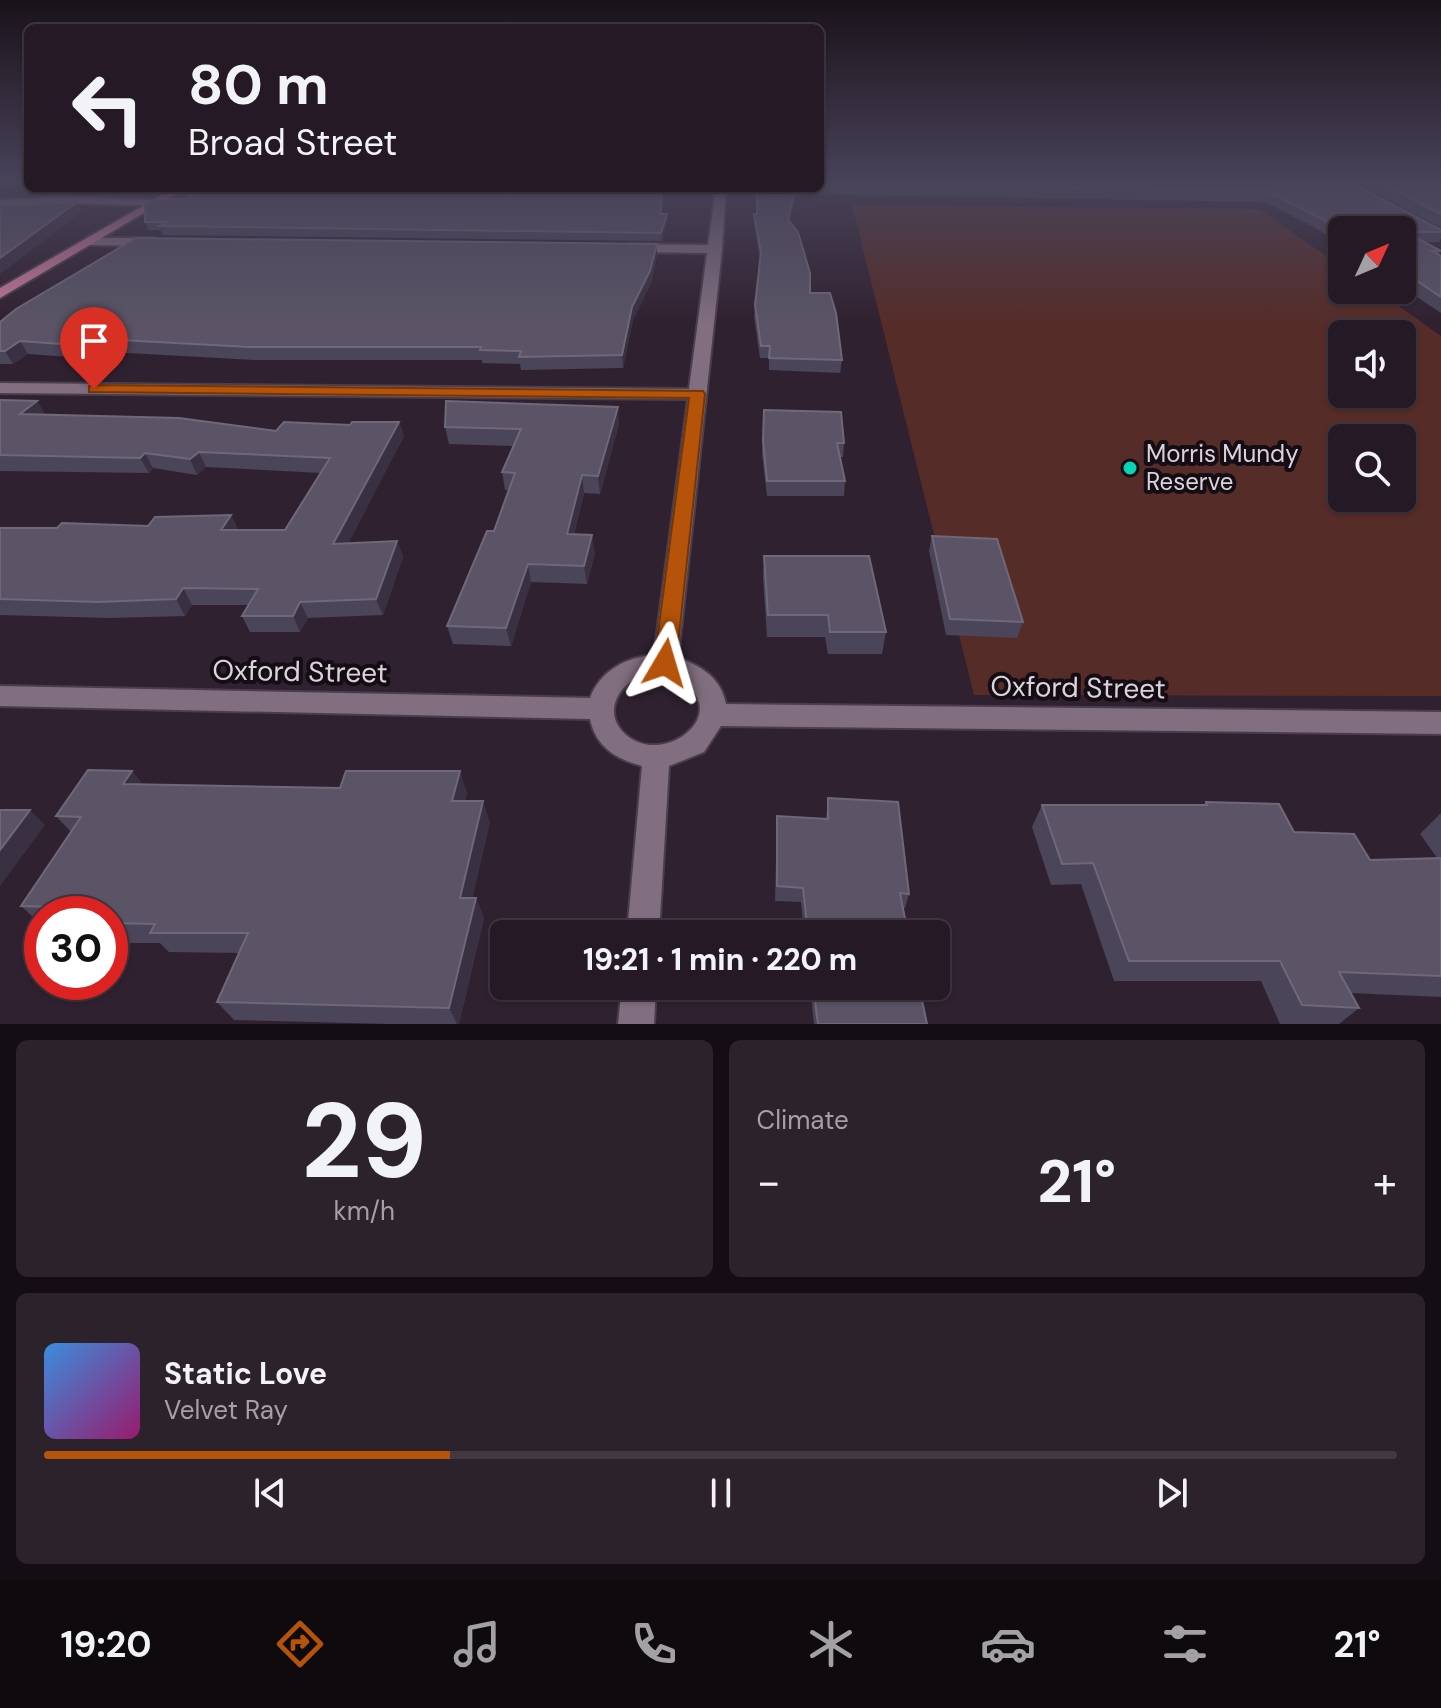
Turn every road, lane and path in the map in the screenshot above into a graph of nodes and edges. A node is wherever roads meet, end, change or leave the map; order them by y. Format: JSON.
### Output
{"nodes":[{"id":1,"x":113,"y":228,"type":"edge"},
{"id":2,"x":718,"y":228,"type":"edge"},
{"id":3,"x":90,"y":241,"type":"junction"},
{"id":4,"x":171,"y":242,"type":"edge"},
{"id":5,"x":618,"y":248,"type":"edge"},
{"id":6,"x":716,"y":249,"type":"junction"},
{"id":7,"x":0,"y":294,"type":"edge"},
{"id":8,"x":0,"y":388,"type":"edge"},
{"id":9,"x":697,"y":394,"type":"junction"},
{"id":10,"x":665,"y":663,"type":"junction"},
{"id":11,"x":0,"y":696,"type":"edge"},
{"id":12,"x":599,"y":709,"type":"junction"},
{"id":13,"x":714,"y":715,"type":"junction"},
{"id":14,"x":1441,"y":723,"type":"edge"},
{"id":15,"x":656,"y":758,"type":"junction"},
{"id":16,"x":644,"y":920,"type":"edge"},
{"id":17,"x":638,"y":1000,"type":"edge"},
{"id":18,"x":636,"y":1024,"type":"edge"}],
"edges":[{"from":1,"to":3,"type":"main road"},
{"from":2,"to":6,"type":"street"},
{"from":3,"to":4,"type":"street"},
{"from":3,"to":7,"type":"main road"},
{"from":5,"to":6,"type":"street"},
{"from":6,"to":9,"type":"street"},
{"from":8,"to":9,"type":"street"},
{"from":9,"to":10,"type":"street"},
{"from":10,"to":12,"type":"street"},
{"from":10,"to":13,"type":"street"},
{"from":11,"to":12,"type":"street","name":"Oxford Street"},
{"from":12,"to":15,"type":"street"},
{"from":13,"to":14,"type":"street","name":"Oxford Street"},
{"from":13,"to":15,"type":"street"},
{"from":15,"to":16,"type":"street"},
{"from":17,"to":18,"type":"street"}]}
